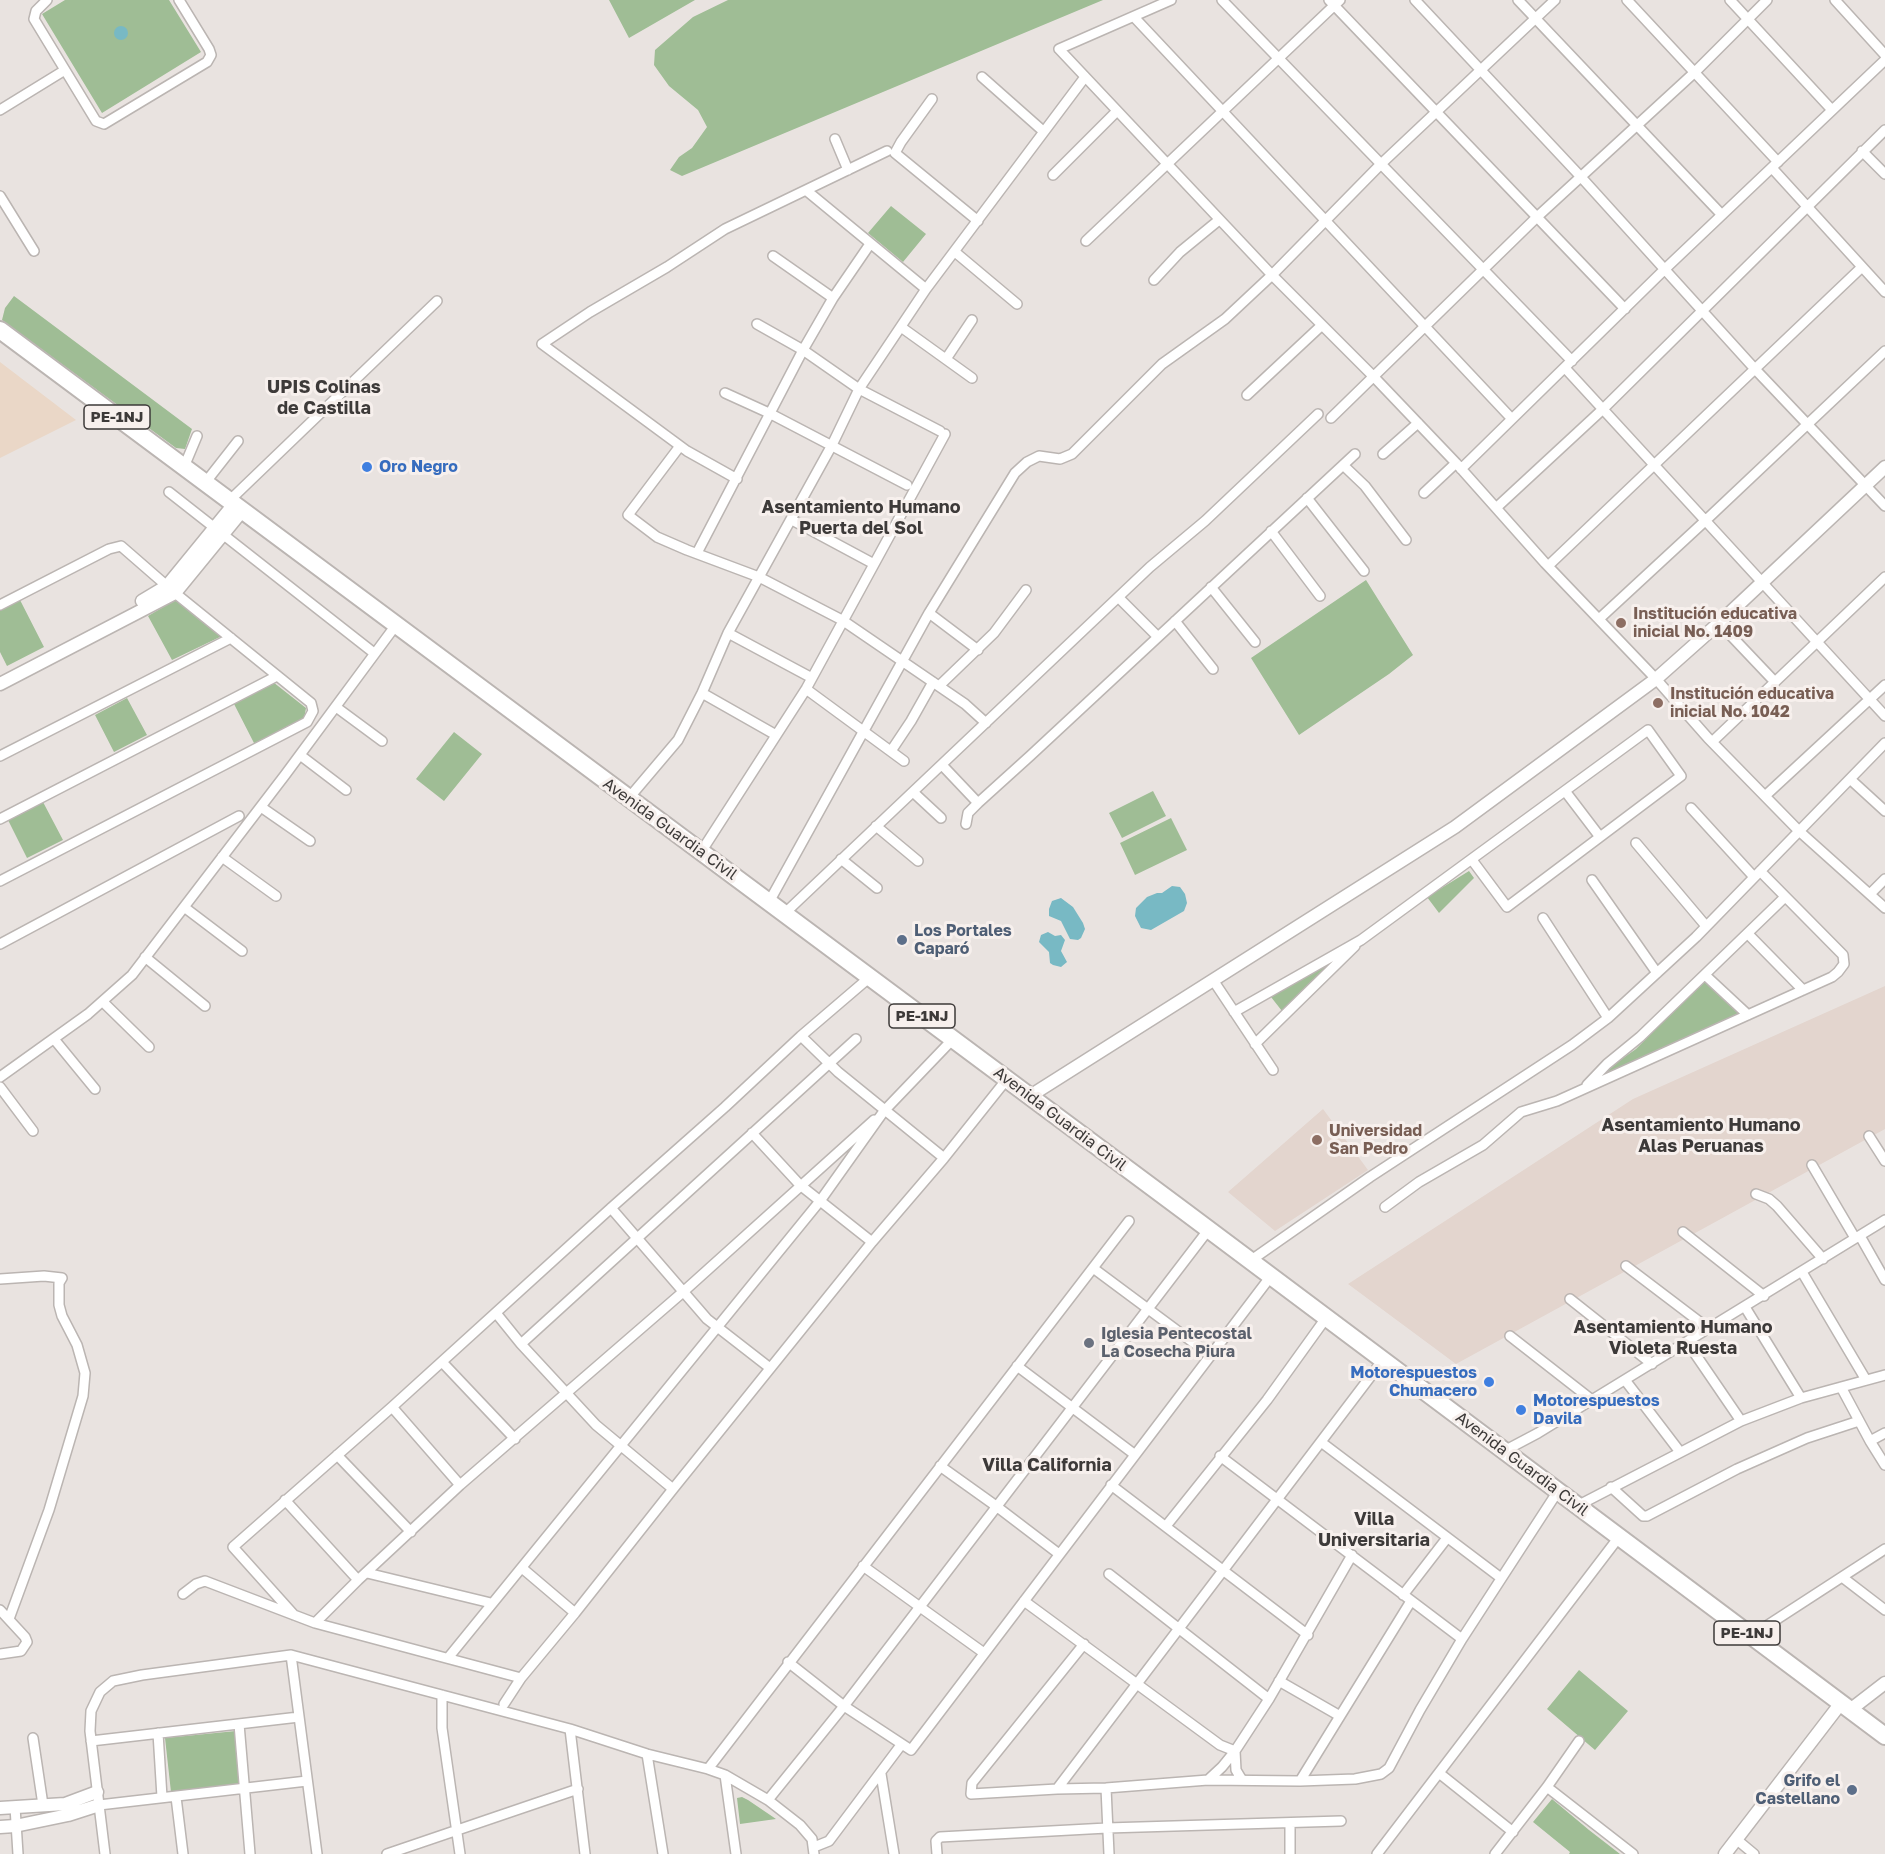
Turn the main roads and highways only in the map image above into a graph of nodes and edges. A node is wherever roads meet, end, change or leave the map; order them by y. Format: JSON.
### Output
{"nodes":[{"id":1,"x":0,"y":330,"type":"edge"},
{"id":2,"x":1885,"y":1736,"type":"edge"}],
"edges":[{"from":1,"to":2,"type":"highway","name":"Avenida Guardia Civil","number":"PE-1NJ"}]}
